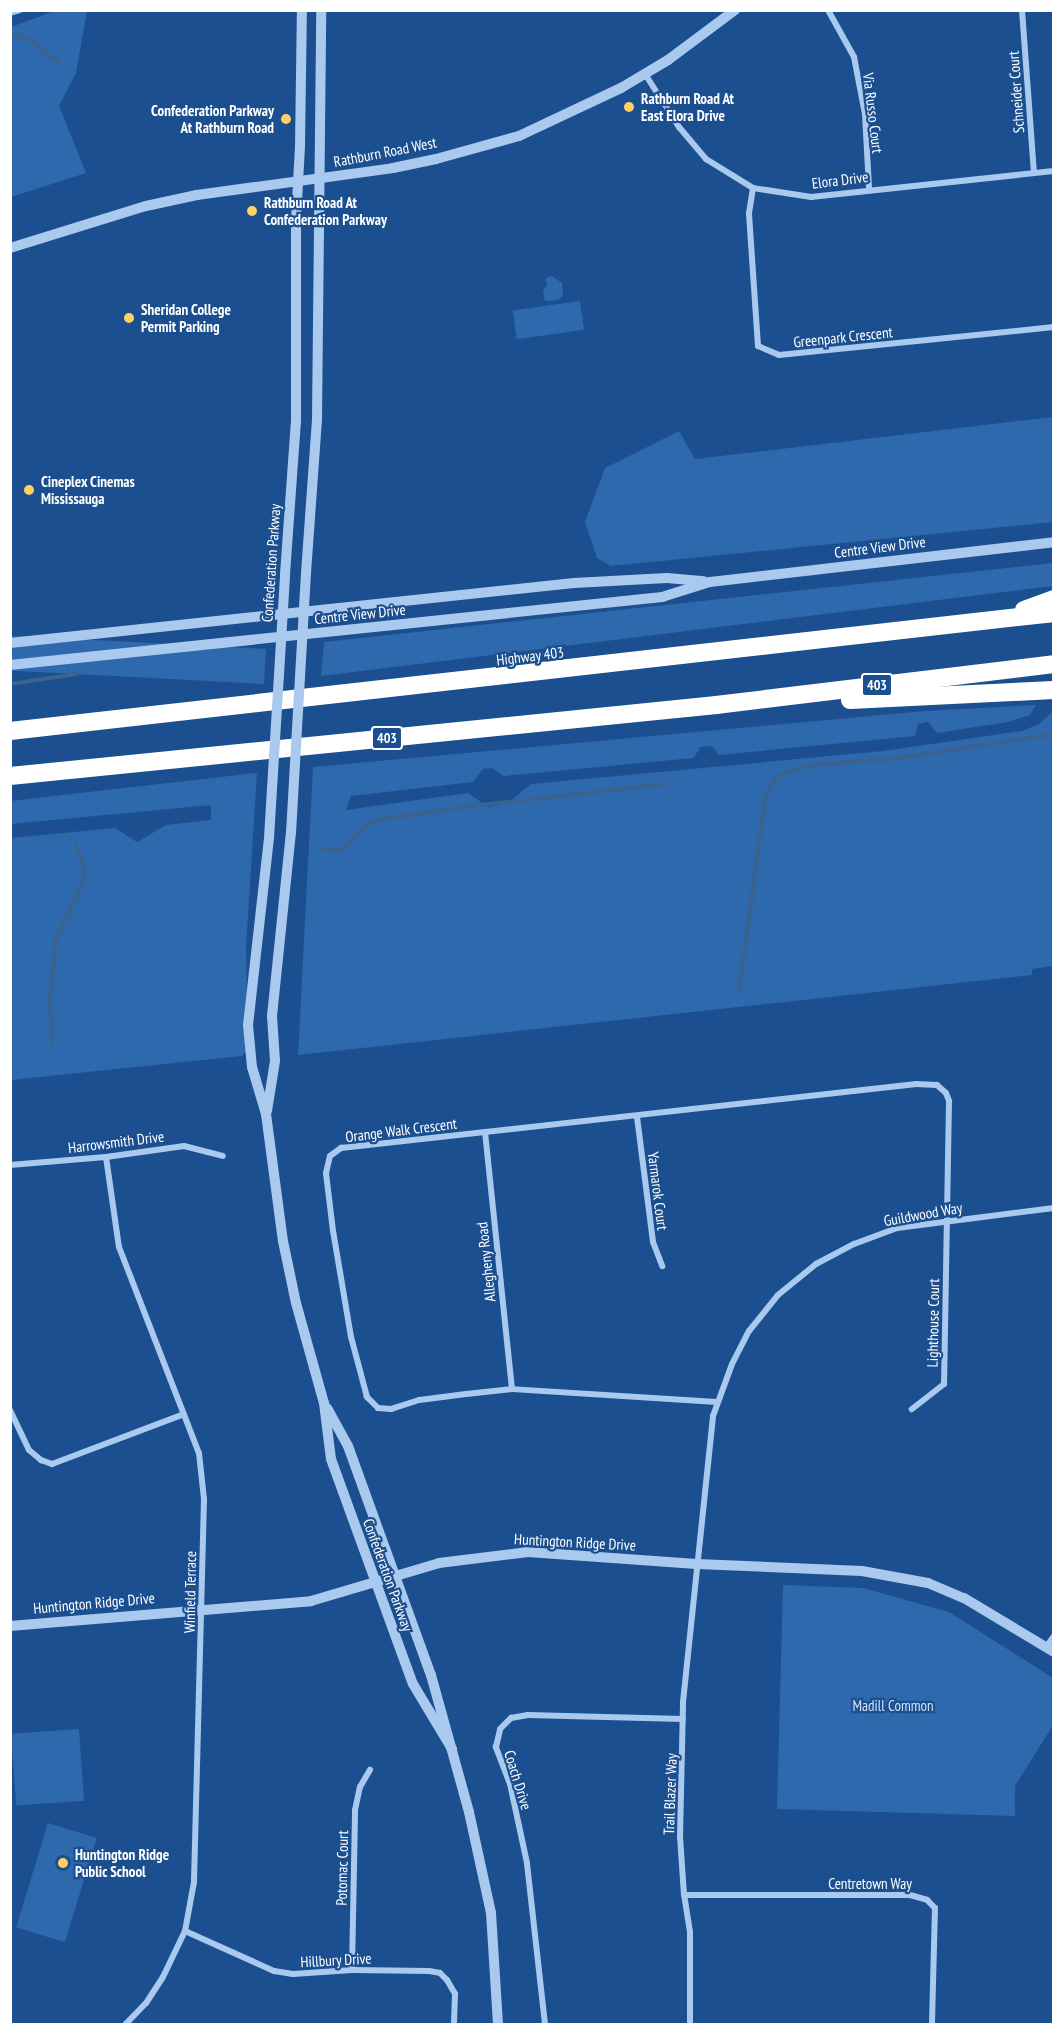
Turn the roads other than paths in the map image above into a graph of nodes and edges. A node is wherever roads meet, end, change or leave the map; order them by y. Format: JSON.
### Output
{"nodes":[{"id":1,"x":20,"y":10,"type":"edge"},
{"id":2,"x":302,"y":10,"type":"edge"},
{"id":3,"x":321,"y":10,"type":"edge"},
{"id":4,"x":735,"y":10,"type":"edge"},
{"id":5,"x":828,"y":10,"type":"edge"},
{"id":6,"x":1022,"y":10,"type":"edge"},
{"id":7,"x":10,"y":13,"type":"edge"},
{"id":8,"x":645,"y":74,"type":"junction"},
{"id":9,"x":1053,"y":171,"type":"edge"},
{"id":10,"x":1034,"y":172,"type":"junction"},
{"id":11,"x":319,"y":180,"type":"junction"},
{"id":12,"x":298,"y":183,"type":"junction"},
{"id":13,"x":753,"y":189,"type":"junction"},
{"id":14,"x":869,"y":189,"type":"junction"},
{"id":15,"x":10,"y":248,"type":"edge"},
{"id":16,"x":1053,"y":327,"type":"edge"},
{"id":17,"x":1053,"y":542,"type":"edge"},
{"id":18,"x":710,"y":582,"type":"junction"},
{"id":19,"x":1053,"y":599,"type":"edge"},
{"id":20,"x":1053,"y":613,"type":"edge"},
{"id":21,"x":1001,"y":619,"type":"junction"},
{"id":22,"x":10,"y":642,"type":"edge"},
{"id":23,"x":1053,"y":664,"type":"edge"},
{"id":24,"x":10,"y":665,"type":"edge"},
{"id":25,"x":1053,"y":690,"type":"edge"},
{"id":26,"x":716,"y":705,"type":"junction"},
{"id":27,"x":10,"y":731,"type":"edge"},
{"id":28,"x":10,"y":776,"type":"edge"},
{"id":29,"x":266,"y":1114,"type":"junction"},
{"id":30,"x":637,"y":1117,"type":"junction"},
{"id":31,"x":485,"y":1132,"type":"junction"},
{"id":32,"x":224,"y":1156,"type":"dead end"},
{"id":33,"x":106,"y":1157,"type":"junction"},
{"id":34,"x":10,"y":1165,"type":"edge"},
{"id":35,"x":1053,"y":1208,"type":"edge"},
{"id":36,"x":946,"y":1222,"type":"junction"},
{"id":37,"x":662,"y":1266,"type":"dead end"},
{"id":38,"x":512,"y":1389,"type":"junction"},
{"id":39,"x":717,"y":1402,"type":"junction"},
{"id":40,"x":324,"y":1403,"type":"junction"},
{"id":41,"x":912,"y":1409,"type":"dead end"},
{"id":42,"x":10,"y":1410,"type":"edge"},
{"id":43,"x":184,"y":1413,"type":"junction"},
{"id":44,"x":697,"y":1564,"type":"junction"},
{"id":45,"x":395,"y":1577,"type":"junction"},
{"id":46,"x":375,"y":1583,"type":"junction"},
{"id":47,"x":202,"y":1608,"type":"junction"},
{"id":48,"x":10,"y":1626,"type":"edge"},
{"id":49,"x":1053,"y":1636,"type":"edge"},
{"id":50,"x":1050,"y":1650,"type":"edge"},
{"id":51,"x":683,"y":1719,"type":"junction"},
{"id":52,"x":452,"y":1749,"type":"junction"},
{"id":53,"x":370,"y":1770,"type":"dead end"},
{"id":54,"x":684,"y":1895,"type":"junction"},
{"id":55,"x":185,"y":1931,"type":"junction"},
{"id":56,"x":352,"y":1970,"type":"junction"},
{"id":57,"x":126,"y":2025,"type":"edge"},
{"id":58,"x":454,"y":2025,"type":"edge"},
{"id":59,"x":498,"y":2025,"type":"edge"},
{"id":60,"x":545,"y":2025,"type":"edge"},
{"id":61,"x":690,"y":2025,"type":"edge"},
{"id":62,"x":932,"y":2025,"type":"edge"}],
"edges":[{"from":1,"to":7,"type":"street"},
{"from":2,"to":12,"type":"street","name":"Confederation Parkway"},
{"from":3,"to":11,"type":"street","name":"Confederation Parkway"},
{"from":4,"to":8,"type":"street","name":"Rathburn Road West"},
{"from":5,"to":14,"type":"street","name":"Via Russo Court"},
{"from":6,"to":10,"type":"street","name":"Schneider Court"},
{"from":8,"to":11,"type":"street","name":"Rathburn Road West"},
{"from":8,"to":13,"type":"street","name":"Elora Drive"},
{"from":9,"to":10,"type":"street","name":"Elora Drive"},
{"from":10,"to":14,"type":"street","name":"Elora Drive"},
{"from":11,"to":12,"type":"street","name":"Rathburn Road West"},
{"from":11,"to":29,"type":"street","name":"Confederation Parkway","bridge":true},
{"from":12,"to":15,"type":"street","name":"Rathburn Road West"},
{"from":12,"to":29,"type":"street","name":"Confederation Parkway","bridge":true},
{"from":13,"to":14,"type":"street","name":"Elora Drive"},
{"from":13,"to":16,"type":"street","name":"Greenpark Crescent"},
{"from":17,"to":18,"type":"street","name":"Centre View Drive"},
{"from":18,"to":22,"type":"street","name":"Centre View Drive"},
{"from":18,"to":24,"type":"street","name":"Centre View Drive"},
{"from":19,"to":21,"type":"highway"},
{"from":20,"to":21,"type":"highway","name":"Highway 403"},
{"from":21,"to":27,"type":"highway","name":"Highway 403"},
{"from":23,"to":26,"type":"highway","number":"403"},
{"from":25,"to":26,"type":"highway"},
{"from":26,"to":28,"type":"highway","number":"403"},
{"from":29,"to":40,"type":"street","name":"Confederation Parkway"},
{"from":30,"to":31,"type":"street","name":"Orange Walk Crescent"},
{"from":30,"to":36,"type":"street","name":"Orange Walk Crescent"},
{"from":30,"to":37,"type":"street","name":"Yarmarok Court"},
{"from":31,"to":38,"type":"street","name":"Allegheny Road"},
{"from":31,"to":38,"type":"street","name":"Orange Walk Crescent"},
{"from":32,"to":33,"type":"street","name":"Harrowsmith Drive"},
{"from":33,"to":34,"type":"street","name":"Harrowsmith Drive"},
{"from":33,"to":43,"type":"street","name":"Winfield Terrace"},
{"from":35,"to":36,"type":"street","name":"Guildwood Way"},
{"from":36,"to":39,"type":"street","name":"Guildwood Way"},
{"from":36,"to":41,"type":"street","name":"Lighthouse Court"},
{"from":38,"to":39,"type":"street","name":"Orange Walk Crescent"},
{"from":39,"to":44,"type":"street","name":"Guildwood Way"},
{"from":40,"to":45,"type":"street","name":"Confederation Parkway"},
{"from":40,"to":46,"type":"street","name":"Confederation Parkway"},
{"from":42,"to":43,"type":"street"},
{"from":43,"to":47,"type":"street","name":"Winfield Terrace"},
{"from":44,"to":45,"type":"street","name":"Huntington Ridge Drive"},
{"from":44,"to":50,"type":"street","name":"Huntington Ridge Drive"},
{"from":44,"to":51,"type":"street","name":"Trail Blazer Way"},
{"from":45,"to":46,"type":"street","name":"Huntington Ridge Drive"},
{"from":45,"to":52,"type":"street","name":"Confederation Parkway"},
{"from":46,"to":47,"type":"street","name":"Huntington Ridge Drive"},
{"from":46,"to":52,"type":"street","name":"Confederation Parkway"},
{"from":47,"to":48,"type":"street","name":"Huntington Ridge Drive"},
{"from":47,"to":55,"type":"street","name":"Winfield Terrace"},
{"from":49,"to":50,"type":"street"},
{"from":51,"to":54,"type":"street","name":"Trail Blazer Way"},
{"from":51,"to":60,"type":"street","name":"Coach Drive"},
{"from":52,"to":59,"type":"street","name":"Confederation Parkway"},
{"from":53,"to":56,"type":"street","name":"Potomac Court"},
{"from":54,"to":61,"type":"street","name":"Trail Blazer Way"},
{"from":54,"to":62,"type":"street","name":"Centretown Way"},
{"from":55,"to":56,"type":"street","name":"Hillbury Drive"},
{"from":55,"to":57,"type":"street","name":"Winfield Terrace"},
{"from":56,"to":58,"type":"street","name":"Hillbury Drive"}]}
